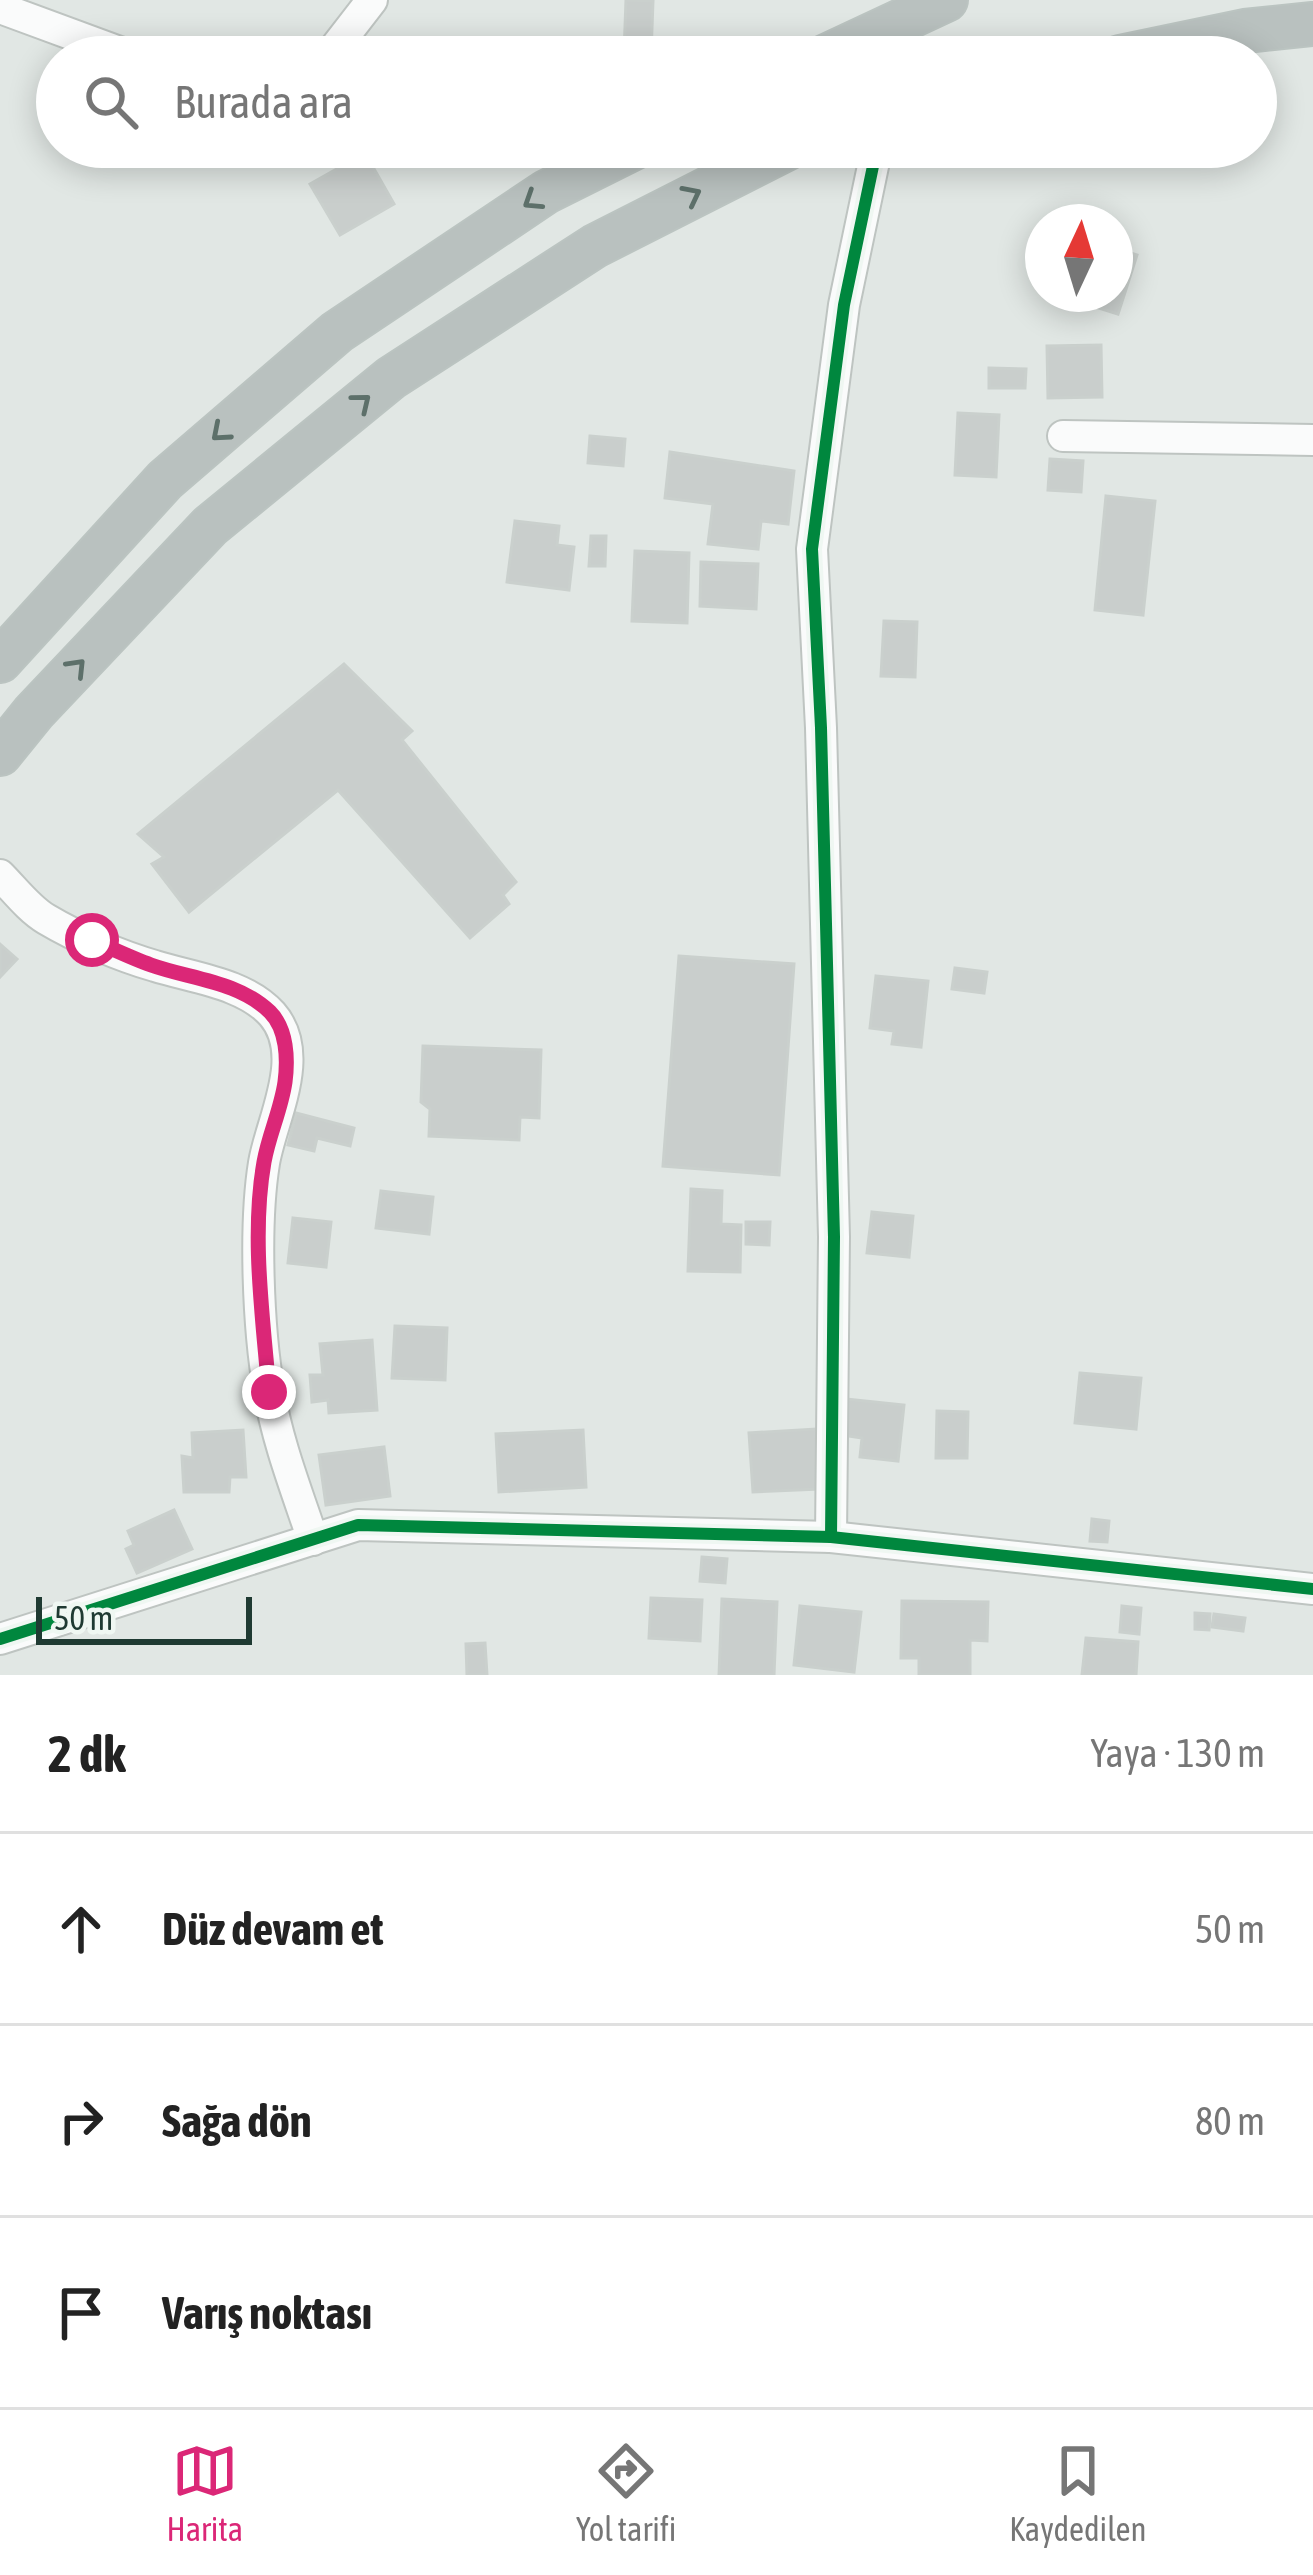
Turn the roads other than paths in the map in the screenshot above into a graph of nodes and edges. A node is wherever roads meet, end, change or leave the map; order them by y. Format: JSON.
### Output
{"nodes":[{"id":1,"x":372,"y":0,"type":"edge"},
{"id":2,"x":946,"y":0,"type":"edge"},
{"id":3,"x":0,"y":8,"type":"edge"},
{"id":4,"x":63,"y":13,"type":"edge"},
{"id":5,"x":1313,"y":24,"type":"edge"},
{"id":6,"x":100,"y":36,"type":"edge"},
{"id":7,"x":344,"y":36,"type":"edge"},
{"id":8,"x":869,"y":36,"type":"edge"},
{"id":9,"x":1221,"y":36,"type":"edge"},
{"id":10,"x":593,"y":168,"type":"edge"},
{"id":11,"x":749,"y":168,"type":"edge"},
{"id":12,"x":873,"y":168,"type":"edge"},
{"id":13,"x":1063,"y":436,"type":"dead end"},
{"id":14,"x":1313,"y":440,"type":"edge"},
{"id":15,"x":0,"y":661,"type":"edge"},
{"id":16,"x":0,"y":754,"type":"edge"},
{"id":17,"x":0,"y":875,"type":"edge"},
{"id":18,"x":831,"y":1537,"type":"junction"},
{"id":19,"x":313,"y":1540,"type":"junction"},
{"id":20,"x":1313,"y":1589,"type":"edge"},
{"id":21,"x":0,"y":1639,"type":"edge"}],
"edges":[{"from":1,"to":7,"type":"street"},
{"from":2,"to":8,"type":"highway"},
{"from":3,"to":4,"type":"street"},
{"from":4,"to":6,"type":"street"},
{"from":5,"to":9,"type":"highway"},
{"from":10,"to":15,"type":"highway","one_way":true},
{"from":16,"to":11,"type":"highway","one_way":true},
{"from":12,"to":18,"type":"street"},
{"from":13,"to":14,"type":"street"},
{"from":17,"to":19,"type":"street"},
{"from":18,"to":19,"type":"street"},
{"from":18,"to":20,"type":"street"},
{"from":19,"to":21,"type":"street"}]}
